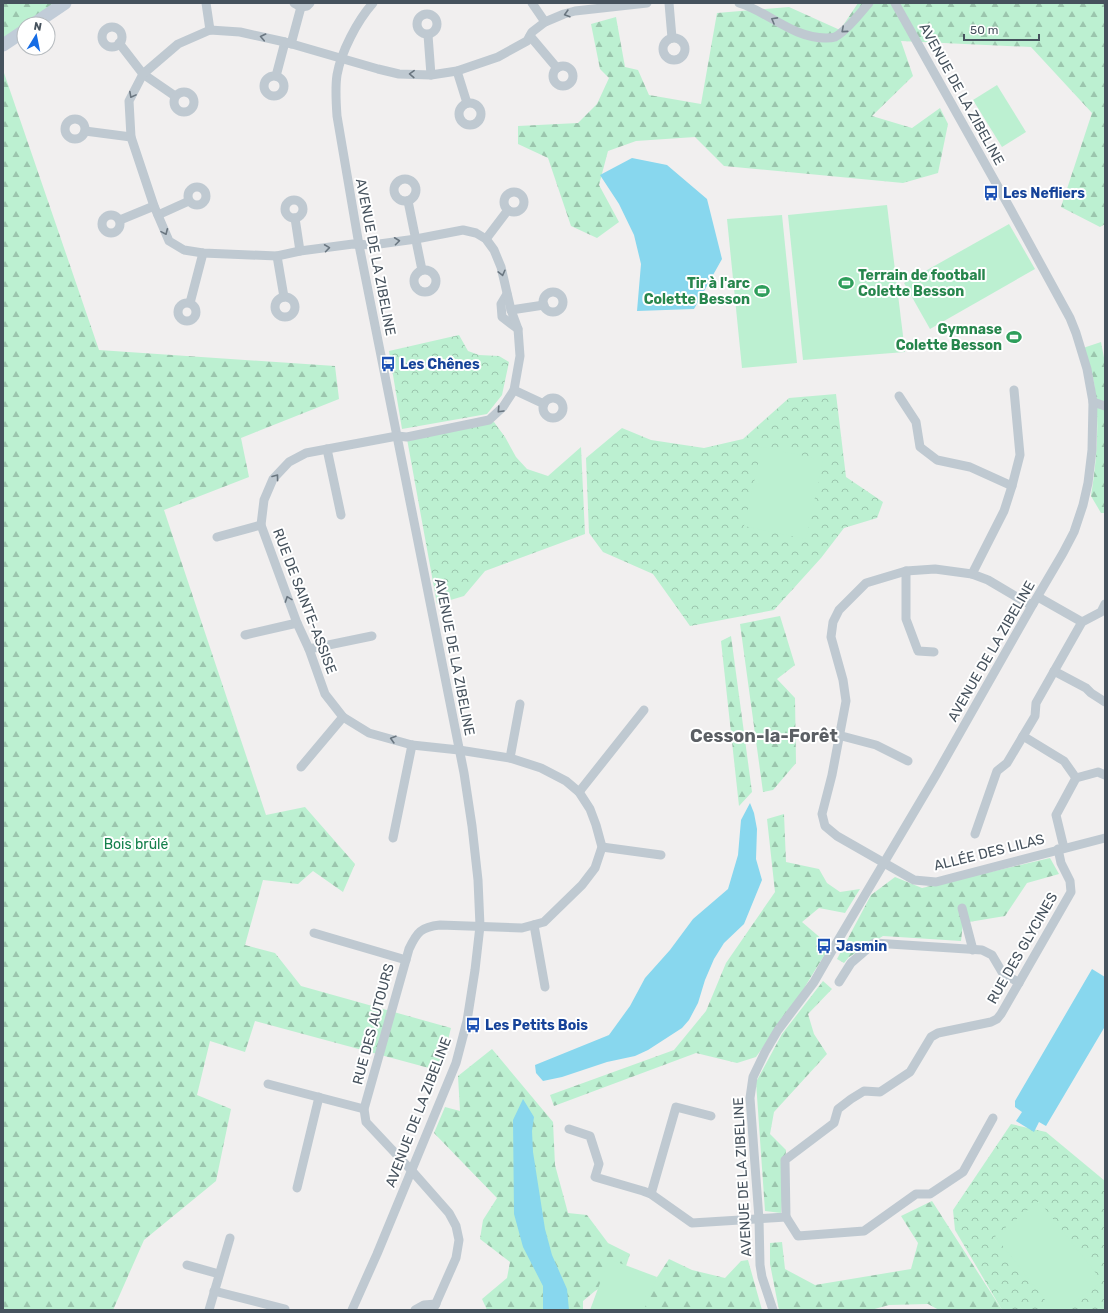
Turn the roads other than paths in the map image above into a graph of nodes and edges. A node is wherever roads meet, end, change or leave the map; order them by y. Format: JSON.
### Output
{"nodes":[{"id":1,"x":65,"y":3,"type":"edge"},
{"id":2,"x":206,"y":3,"type":"edge"},
{"id":3,"x":310,"y":3,"type":"edge"},
{"id":4,"x":373,"y":3,"type":"edge"},
{"id":5,"x":532,"y":3,"type":"edge"},
{"id":6,"x":647,"y":3,"type":"edge"},
{"id":7,"x":669,"y":3,"type":"edge"},
{"id":8,"x":739,"y":3,"type":"edge"},
{"id":9,"x":869,"y":3,"type":"edge"},
{"id":10,"x":895,"y":3,"type":"edge"},
{"id":11,"x":622,"y":4,"type":"edge"},
{"id":12,"x":297,"y":5,"type":"edge"},
{"id":13,"x":46,"y":16,"type":"edge"},
{"id":14,"x":545,"y":22,"type":"junction"},
{"id":15,"x":210,"y":30,"type":"junction"},
{"id":16,"x":428,"y":35,"type":"dead end"},
{"id":17,"x":16,"y":36,"type":"edge"},
{"id":18,"x":530,"y":36,"type":"junction"},
{"id":19,"x":672,"y":38,"type":"dead end"},
{"id":20,"x":119,"y":43,"type":"dead end"},
{"id":21,"x":288,"y":43,"type":"junction"},
{"id":22,"x":3,"y":45,"type":"edge"},
{"id":23,"x":341,"y":58,"type":"junction"},
{"id":24,"x":557,"y":68,"type":"dead end"},
{"id":25,"x":457,"y":71,"type":"junction"},
{"id":26,"x":143,"y":74,"type":"junction"},
{"id":27,"x":431,"y":75,"type":"junction"},
{"id":28,"x":276,"y":76,"type":"dead end"},
{"id":29,"x":175,"y":96,"type":"dead end"},
{"id":30,"x":467,"y":103,"type":"dead end"},
{"id":31,"x":85,"y":131,"type":"dead end"},
{"id":32,"x":131,"y":137,"type":"junction"},
{"id":33,"x":189,"y":201,"type":"dead end"},
{"id":34,"x":408,"y":201,"type":"dead end"},
{"id":35,"x":154,"y":206,"type":"junction"},
{"id":36,"x":508,"y":210,"type":"dead end"},
{"id":37,"x":158,"y":215,"type":"junction"},
{"id":38,"x":295,"y":218,"type":"dead end"},
{"id":39,"x":120,"y":220,"type":"dead end"},
{"id":40,"x":416,"y":239,"type":"junction"},
{"id":41,"x":486,"y":239,"type":"junction"},
{"id":42,"x":358,"y":245,"type":"junction"},
{"id":43,"x":300,"y":251,"type":"junction"},
{"id":44,"x":203,"y":253,"type":"junction"},
{"id":45,"x":277,"y":256,"type":"junction"},
{"id":46,"x":422,"y":270,"type":"dead end"},
{"id":47,"x":507,"y":294,"type":"junction"},
{"id":48,"x":284,"y":297,"type":"dead end"},
{"id":49,"x":190,"y":303,"type":"dead end"},
{"id":50,"x":544,"y":305,"type":"dead end"},
{"id":51,"x":512,"y":310,"type":"junction"},
{"id":52,"x":518,"y":329,"type":"junction"},
{"id":53,"x":514,"y":390,"type":"junction"},
{"id":54,"x":1014,"y":390,"type":"dead end"},
{"id":55,"x":900,"y":396,"type":"dead end"},
{"id":56,"x":1093,"y":402,"type":"junction"},
{"id":57,"x":544,"y":404,"type":"dead end"},
{"id":58,"x":1105,"y":406,"type":"edge"},
{"id":59,"x":397,"y":436,"type":"junction"},
{"id":60,"x":327,"y":449,"type":"junction"},
{"id":61,"x":1012,"y":486,"type":"junction"},
{"id":62,"x":341,"y":515,"type":"dead end"},
{"id":63,"x":261,"y":525,"type":"junction"},
{"id":64,"x":217,"y":537,"type":"dead end"},
{"id":65,"x":906,"y":571,"type":"junction"},
{"id":66,"x":972,"y":574,"type":"junction"},
{"id":67,"x":1036,"y":600,"type":"junction"},
{"id":68,"x":1104,"y":610,"type":"edge"},
{"id":69,"x":1082,"y":622,"type":"junction"},
{"id":70,"x":297,"y":623,"type":"junction"},
{"id":71,"x":245,"y":635,"type":"dead end"},
{"id":72,"x":372,"y":636,"type":"dead end"},
{"id":73,"x":308,"y":649,"type":"junction"},
{"id":74,"x":934,"y":652,"type":"dead end"},
{"id":75,"x":1054,"y":671,"type":"junction"},
{"id":76,"x":1105,"y":702,"type":"edge"},
{"id":77,"x":520,"y":704,"type":"dead end"},
{"id":78,"x":644,"y":710,"type":"dead end"},
{"id":79,"x":343,"y":717,"type":"junction"},
{"id":80,"x":838,"y":735,"type":"junction"},
{"id":81,"x":1023,"y":736,"type":"junction"},
{"id":82,"x":412,"y":745,"type":"junction"},
{"id":83,"x":459,"y":750,"type":"junction"},
{"id":84,"x":510,"y":758,"type":"junction"},
{"id":85,"x":908,"y":761,"type":"dead end"},
{"id":86,"x":301,"y":767,"type":"dead end"},
{"id":87,"x":1105,"y":775,"type":"edge"},
{"id":88,"x":1076,"y":778,"type":"junction"},
{"id":89,"x":579,"y":792,"type":"junction"},
{"id":90,"x":975,"y":834,"type":"dead end"},
{"id":91,"x":393,"y":838,"type":"dead end"},
{"id":92,"x":1105,"y":838,"type":"edge"},
{"id":93,"x":602,"y":847,"type":"junction"},
{"id":94,"x":1061,"y":849,"type":"junction"},
{"id":95,"x":661,"y":855,"type":"dead end"},
{"id":96,"x":884,"y":862,"type":"junction"},
{"id":97,"x":962,"y":908,"type":"dead end"},
{"id":98,"x":534,"y":925,"type":"junction"},
{"id":99,"x":480,"y":926,"type":"junction"},
{"id":100,"x":314,"y":933,"type":"dead end"},
{"id":101,"x":973,"y":950,"type":"junction"},
{"id":102,"x":406,"y":960,"type":"junction"},
{"id":103,"x":839,"y":982,"type":"dead end"},
{"id":104,"x":1018,"y":983,"type":"junction"},
{"id":105,"x":545,"y":987,"type":"dead end"},
{"id":106,"x":268,"y":1084,"type":"dead end"},
{"id":107,"x":319,"y":1097,"type":"junction"},
{"id":108,"x":364,"y":1110,"type":"junction"},
{"id":109,"x":711,"y":1116,"type":"dead end"},
{"id":110,"x":993,"y":1118,"type":"dead end"},
{"id":111,"x":568,"y":1129,"type":"dead end"},
{"id":112,"x":412,"y":1171,"type":"junction"},
{"id":113,"x":297,"y":1188,"type":"dead end"},
{"id":114,"x":651,"y":1194,"type":"junction"},
{"id":115,"x":786,"y":1217,"type":"junction"},
{"id":116,"x":758,"y":1219,"type":"junction"},
{"id":117,"x":230,"y":1238,"type":"dead end"},
{"id":118,"x":187,"y":1265,"type":"dead end"},
{"id":119,"x":219,"y":1274,"type":"junction"},
{"id":120,"x":214,"y":1291,"type":"junction"},
{"id":121,"x":435,"y":1307,"type":"edge"},
{"id":122,"x":284,"y":1309,"type":"edge"},
{"id":123,"x":209,"y":1310,"type":"edge"},
{"id":124,"x":352,"y":1310,"type":"edge"},
{"id":125,"x":415,"y":1310,"type":"edge"},
{"id":126,"x":773,"y":1310,"type":"edge"}],
"edges":[{"from":1,"to":13,"type":"main road"},
{"from":2,"to":15,"type":"street"},
{"from":3,"to":12,"type":"street"},
{"from":4,"to":23,"type":"street","name":"AVENUE DE LA ZIBELINE"},
{"from":5,"to":14,"type":"street"},
{"from":6,"to":11,"type":"street"},
{"from":7,"to":19,"type":"street"},
{"from":9,"to":8,"type":"street","one_way":true},
{"from":10,"to":56,"type":"street","name":"AVENUE DE LA ZIBELINE"},
{"from":11,"to":14,"type":"street","one_way":true},
{"from":12,"to":21,"type":"street"},
{"from":14,"to":18,"type":"street"},
{"from":21,"to":15,"type":"street","one_way":true},
{"from":15,"to":26,"type":"street"},
{"from":16,"to":27,"type":"street"},
{"from":17,"to":22,"type":"main road"},
{"from":18,"to":24,"type":"street"},
{"from":18,"to":25,"type":"street"},
{"from":20,"to":26,"type":"street"},
{"from":21,"to":23,"type":"street"},
{"from":21,"to":28,"type":"street"},
{"from":27,"to":23,"type":"street","one_way":true},
{"from":23,"to":42,"type":"street","name":"AVENUE DE LA ZIBELINE"},
{"from":25,"to":27,"type":"street"},
{"from":25,"to":30,"type":"street"},
{"from":26,"to":29,"type":"street"},
{"from":26,"to":32,"type":"street","one_way":true},
{"from":31,"to":32,"type":"street"},
{"from":32,"to":35,"type":"street"},
{"from":33,"to":37,"type":"street"},
{"from":34,"to":40,"type":"street"},
{"from":35,"to":37,"type":"street"},
{"from":35,"to":39,"type":"street"},
{"from":36,"to":41,"type":"street"},
{"from":37,"to":44,"type":"street","one_way":true},
{"from":38,"to":43,"type":"street"},
{"from":40,"to":41,"type":"street"},
{"from":42,"to":40,"type":"street","one_way":true},
{"from":40,"to":46,"type":"street"},
{"from":41,"to":47,"type":"street","one_way":true},
{"from":43,"to":42,"type":"street","one_way":true},
{"from":42,"to":59,"type":"street","name":"AVENUE DE LA ZIBELINE"},
{"from":43,"to":45,"type":"street"},
{"from":44,"to":45,"type":"street"},
{"from":44,"to":49,"type":"street"},
{"from":45,"to":48,"type":"street"},
{"from":47,"to":51,"type":"street"},
{"from":47,"to":52,"type":"street"},
{"from":50,"to":51,"type":"street"},
{"from":51,"to":52,"type":"street"},
{"from":52,"to":53,"type":"street"},
{"from":53,"to":57,"type":"street"},
{"from":53,"to":59,"type":"street","name":"RUE DE SAINTE-ASSISE","one_way":true},
{"from":54,"to":61,"type":"street"},
{"from":55,"to":61,"type":"street"},
{"from":56,"to":58,"type":"street"},
{"from":56,"to":67,"type":"street","name":"AVENUE DE LA ZIBELINE"},
{"from":59,"to":60,"type":"street","name":"RUE DE SAINTE-ASSISE"},
{"from":59,"to":83,"type":"street","name":"AVENUE DE LA ZIBELINE"},
{"from":60,"to":62,"type":"street"},
{"from":63,"to":60,"type":"street","name":"RUE DE SAINTE-ASSISE","one_way":true},
{"from":61,"to":66,"type":"street"},
{"from":63,"to":64,"type":"street"},
{"from":70,"to":63,"type":"street","name":"RUE DE SAINTE-ASSISE","one_way":true},
{"from":65,"to":66,"type":"street","name":"ALLÉE DES LILAS"},
{"from":65,"to":74,"type":"street"},
{"from":65,"to":80,"type":"street","name":"ALLÉE DES LILAS"},
{"from":66,"to":67,"type":"street","name":"ALLÉE DES LILAS"},
{"from":67,"to":69,"type":"street","name":"ALLÉE DES LILAS"},
{"from":67,"to":96,"type":"street","name":"AVENUE DE LA ZIBELINE"},
{"from":68,"to":69,"type":"street"},
{"from":69,"to":75,"type":"street"},
{"from":70,"to":71,"type":"street"},
{"from":70,"to":73,"type":"street","name":"RUE DE SAINTE-ASSISE"},
{"from":72,"to":73,"type":"street"},
{"from":73,"to":79,"type":"street","name":"RUE DE SAINTE-ASSISE"},
{"from":75,"to":76,"type":"street"},
{"from":75,"to":81,"type":"street"},
{"from":77,"to":84,"type":"street"},
{"from":78,"to":89,"type":"street"},
{"from":82,"to":79,"type":"street","name":"RUE DE SAINTE-ASSISE","one_way":true},
{"from":79,"to":86,"type":"street"},
{"from":80,"to":85,"type":"street"},
{"from":80,"to":96,"type":"street","name":"ALLÉE DES LILAS"},
{"from":81,"to":88,"type":"street"},
{"from":81,"to":90,"type":"street"},
{"from":82,"to":83,"type":"street","name":"RUE DE SAINTE-ASSISE"},
{"from":82,"to":91,"type":"street"},
{"from":83,"to":84,"type":"street","name":"RUE DE SAINTE-ASSISE"},
{"from":83,"to":99,"type":"street","name":"AVENUE DE LA ZIBELINE"},
{"from":84,"to":89,"type":"street","name":"RUE DE SAINTE-ASSISE"},
{"from":87,"to":88,"type":"street"},
{"from":88,"to":94,"type":"street","name":"RUE DES GLYCINES"},
{"from":89,"to":93,"type":"street","name":"RUE DE SAINTE-ASSISE"},
{"from":92,"to":94,"type":"street","name":"ALLÉE DES LILAS"},
{"from":93,"to":95,"type":"street"},
{"from":93,"to":98,"type":"street"},
{"from":94,"to":96,"type":"street","name":"ALLÉE DES LILAS"},
{"from":94,"to":104,"type":"street","name":"RUE DES GLYCINES"},
{"from":96,"to":116,"type":"street","name":"AVENUE DE LA ZIBELINE"},
{"from":97,"to":101,"type":"street"},
{"from":98,"to":99,"type":"street","name":"RUE DES AUTOURS"},
{"from":98,"to":105,"type":"street"},
{"from":99,"to":102,"type":"street","name":"RUE DES AUTOURS"},
{"from":99,"to":112,"type":"street","name":"AVENUE DE LA ZIBELINE"},
{"from":100,"to":102,"type":"street"},
{"from":101,"to":103,"type":"street"},
{"from":101,"to":104,"type":"street"},
{"from":102,"to":108,"type":"street","name":"RUE DES AUTOURS"},
{"from":104,"to":115,"type":"street","name":"RUE DES GLYCINES"},
{"from":106,"to":107,"type":"street"},
{"from":107,"to":108,"type":"street"},
{"from":107,"to":113,"type":"street"},
{"from":108,"to":112,"type":"street"},
{"from":109,"to":114,"type":"street"},
{"from":110,"to":115,"type":"street"},
{"from":111,"to":114,"type":"street"},
{"from":112,"to":121,"type":"street"},
{"from":112,"to":124,"type":"street","name":"AVENUE DE LA ZIBELINE"},
{"from":114,"to":116,"type":"street"},
{"from":115,"to":116,"type":"street"},
{"from":116,"to":126,"type":"street","name":"AVENUE DE LA ZIBELINE"},
{"from":117,"to":119,"type":"street"},
{"from":118,"to":119,"type":"street"},
{"from":119,"to":120,"type":"street"},
{"from":120,"to":122,"type":"street"},
{"from":120,"to":123,"type":"street"},
{"from":121,"to":125,"type":"street"}]}
